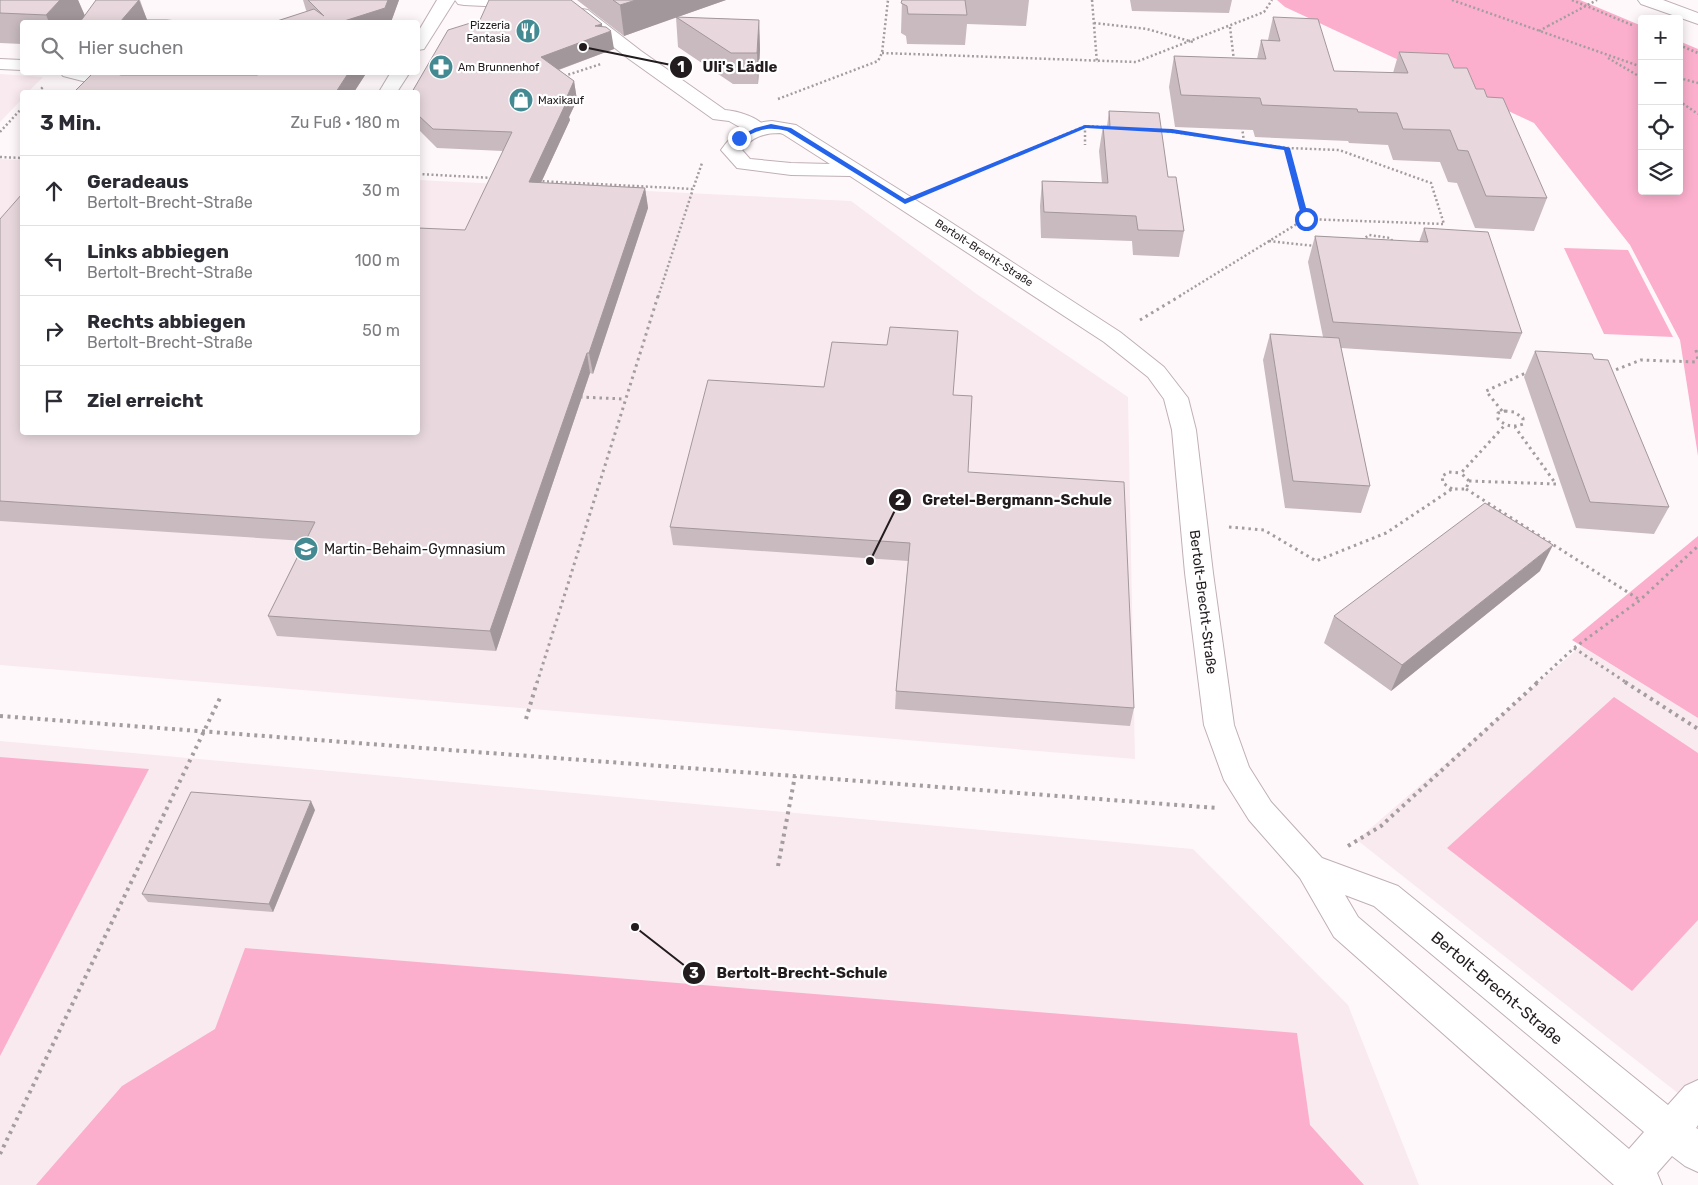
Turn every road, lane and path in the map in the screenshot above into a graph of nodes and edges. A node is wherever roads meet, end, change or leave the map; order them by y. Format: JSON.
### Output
{"nodes":[{"id":1,"x":446,"y":0,"type":"edge"},
{"id":2,"x":464,"y":0,"type":"edge"},
{"id":3,"x":583,"y":0,"type":"edge"},
{"id":4,"x":888,"y":0,"type":"edge"},
{"id":5,"x":1092,"y":0,"type":"edge"},
{"id":6,"x":1272,"y":0,"type":"edge"},
{"id":7,"x":1452,"y":0,"type":"edge"},
{"id":8,"x":1572,"y":0,"type":"edge"},
{"id":9,"x":1597,"y":0,"type":"edge"},
{"id":10,"x":1632,"y":0,"type":"edge"},
{"id":11,"x":1647,"y":0,"type":"edge"},
{"id":12,"x":541,"y":3,"type":"edge"},
{"id":13,"x":1656,"y":15,"type":"edge"},
{"id":14,"x":1698,"y":19,"type":"edge"},
{"id":15,"x":1094,"y":23,"type":"junction"},
{"id":16,"x":1633,"y":26,"type":"dead end"},
{"id":17,"x":1230,"y":27,"type":"junction"},
{"id":18,"x":1683,"y":27,"type":"edge"},
{"id":19,"x":1538,"y":31,"type":"junction"},
{"id":20,"x":1698,"y":33,"type":"edge"},
{"id":21,"x":420,"y":42,"type":"edge"},
{"id":22,"x":1193,"y":42,"type":"junction"},
{"id":23,"x":1683,"y":47,"type":"edge"},
{"id":24,"x":1698,"y":53,"type":"edge"},
{"id":25,"x":635,"y":54,"type":"junction"},
{"id":26,"x":882,"y":54,"type":"junction"},
{"id":27,"x":1604,"y":56,"type":"junction"},
{"id":28,"x":1098,"y":62,"type":"junction"},
{"id":29,"x":0,"y":64,"type":"edge"},
{"id":30,"x":20,"y":65,"type":"edge"},
{"id":31,"x":1234,"y":66,"type":"edge"},
{"id":32,"x":1638,"y":66,"type":"edge"},
{"id":33,"x":83,"y":75,"type":"edge"},
{"id":34,"x":398,"y":75,"type":"edge"},
{"id":35,"x":564,"y":76,"type":"edge"},
{"id":36,"x":1638,"y":76,"type":"edge"},
{"id":37,"x":1683,"y":79,"type":"edge"},
{"id":38,"x":1698,"y":83,"type":"edge"},
{"id":39,"x":142,"y":88,"type":"edge"},
{"id":40,"x":389,"y":90,"type":"edge"},
{"id":41,"x":1683,"y":104,"type":"edge"},
{"id":42,"x":20,"y":110,"type":"edge"},
{"id":43,"x":1698,"y":114,"type":"edge"},
{"id":44,"x":733,"y":116,"type":"junction"},
{"id":45,"x":1241,"y":122,"type":"edge"},
{"id":46,"x":1085,"y":126,"type":"junction"},
{"id":47,"x":1105,"y":128,"type":"edge"},
{"id":48,"x":757,"y":129,"type":"junction"},
{"id":49,"x":1153,"y":130,"type":"edge"},
{"id":50,"x":0,"y":132,"type":"edge"},
{"id":51,"x":1244,"y":142,"type":"junction"},
{"id":52,"x":1085,"y":145,"type":"dead end"},
{"id":53,"x":1287,"y":148,"type":"junction"},
{"id":54,"x":0,"y":157,"type":"edge"},
{"id":55,"x":20,"y":158,"type":"edge"},
{"id":56,"x":702,"y":164,"type":"dead end"},
{"id":57,"x":854,"y":170,"type":"junction"},
{"id":58,"x":420,"y":174,"type":"edge"},
{"id":59,"x":496,"y":178,"type":"edge"},
{"id":60,"x":536,"y":180,"type":"edge"},
{"id":61,"x":693,"y":189,"type":"junction"},
{"id":62,"x":905,"y":202,"type":"junction"},
{"id":63,"x":1306,"y":219,"type":"junction"},
{"id":64,"x":1268,"y":241,"type":"junction"},
{"id":65,"x":1358,"y":244,"type":"edge"},
{"id":66,"x":1317,"y":246,"type":"edge"},
{"id":67,"x":1398,"y":248,"type":"edge"},
{"id":68,"x":1112,"y":337,"type":"junction"},
{"id":69,"x":1696,"y":350,"type":"dead end"},
{"id":70,"x":1698,"y":362,"type":"edge"},
{"id":71,"x":1532,"y":370,"type":"dead end"},
{"id":72,"x":1602,"y":370,"type":"edge"},
{"id":73,"x":575,"y":397,"type":"edge"},
{"id":74,"x":624,"y":399,"type":"junction"},
{"id":75,"x":1502,"y":412,"type":"junction"},
{"id":76,"x":1505,"y":425,"type":"junction"},
{"id":77,"x":1515,"y":427,"type":"junction"},
{"id":78,"x":1461,"y":473,"type":"junction"},
{"id":79,"x":1469,"y":481,"type":"junction"},
{"id":80,"x":1452,"y":489,"type":"junction"},
{"id":81,"x":1466,"y":489,"type":"junction"},
{"id":82,"x":1194,"y":524,"type":"junction"},
{"id":83,"x":1698,"y":546,"type":"edge"},
{"id":84,"x":1640,"y":600,"type":"junction"},
{"id":85,"x":1574,"y":648,"type":"junction"},
{"id":86,"x":221,"y":696,"type":"dead end"},
{"id":87,"x":0,"y":716,"type":"edge"},
{"id":88,"x":526,"y":719,"type":"dead end"},
{"id":89,"x":1698,"y":729,"type":"edge"},
{"id":90,"x":204,"y":732,"type":"junction"},
{"id":91,"x":795,"y":776,"type":"junction"},
{"id":92,"x":1260,"y":811,"type":"junction"},
{"id":93,"x":778,"y":866,"type":"dead end"},
{"id":94,"x":1311,"y":868,"type":"junction"},
{"id":95,"x":1698,"y":1098,"type":"edge"},
{"id":96,"x":1670,"y":1131,"type":"junction"},
{"id":97,"x":1698,"y":1153,"type":"edge"},
{"id":98,"x":0,"y":1154,"type":"edge"},
{"id":99,"x":1637,"y":1180,"type":"edge"}],
"edges":[{"from":1,"to":21,"type":"street"},
{"from":2,"to":12,"type":"street"},
{"from":3,"to":25,"type":"street"},
{"from":4,"to":26,"type":"path"},
{"from":5,"to":15,"type":"path"},
{"from":6,"to":17,"type":"path"},
{"from":7,"to":19,"type":"path"},
{"from":8,"to":16,"type":"path"},
{"from":9,"to":19,"type":"path","bridge":true},
{"from":10,"to":13,"type":"street"},
{"from":11,"to":14,"type":"street"},
{"from":15,"to":22,"type":"path"},
{"from":15,"to":28,"type":"path"},
{"from":17,"to":22,"type":"path"},
{"from":17,"to":31,"type":"path"},
{"from":18,"to":20,"type":"street"},
{"from":19,"to":27,"type":"path"},
{"from":22,"to":28,"type":"path"},
{"from":23,"to":24,"type":"path"},
{"from":25,"to":35,"type":"path"},
{"from":25,"to":44,"type":"street"},
{"from":26,"to":28,"type":"path"},
{"from":26,"to":44,"type":"path"},
{"from":27,"to":32,"type":"path"},
{"from":27,"to":36,"type":"path"},
{"from":29,"to":30,"type":"street"},
{"from":33,"to":39,"type":"street"},
{"from":34,"to":40,"type":"street"},
{"from":37,"to":38,"type":"path"},
{"from":41,"to":43,"type":"path"},
{"from":42,"to":50,"type":"path"},
{"from":44,"to":48,"type":"street"},
{"from":45,"to":51,"type":"path"},
{"from":46,"to":47,"type":"path"},
{"from":46,"to":52,"type":"path"},
{"from":46,"to":62,"type":"path"},
{"from":48,"to":57,"type":"street","name":"Bertolt-Brecht-Straße"},
{"from":48,"to":57,"type":"street","name":"Bertolt-Brecht-Straße"},
{"from":49,"to":51,"type":"path"},
{"from":51,"to":53,"type":"path"},
{"from":53,"to":63,"type":"path"},
{"from":53,"to":63,"type":"path"},
{"from":54,"to":55,"type":"path"},
{"from":56,"to":61,"type":"path"},
{"from":57,"to":62,"type":"street","name":"Bertolt-Brecht-Straße"},
{"from":58,"to":59,"type":"path"},
{"from":60,"to":61,"type":"path"},
{"from":61,"to":74,"type":"path"},
{"from":62,"to":68,"type":"street","name":"Bertolt-Brecht-Straße"},
{"from":63,"to":64,"type":"path"},
{"from":64,"to":66,"type":"path"},
{"from":64,"to":68,"type":"path"},
{"from":65,"to":67,"type":"path","bridge":true},
{"from":68,"to":82,"type":"street","name":"Bertolt-Brecht-Straße"},
{"from":69,"to":70,"type":"path"},
{"from":70,"to":72,"type":"path"},
{"from":71,"to":75,"type":"path"},
{"from":73,"to":74,"type":"path"},
{"from":74,"to":88,"type":"path"},
{"from":75,"to":76,"type":"path"},
{"from":75,"to":77,"type":"path"},
{"from":76,"to":77,"type":"path"},
{"from":76,"to":78,"type":"path"},
{"from":77,"to":79,"type":"path"},
{"from":78,"to":79,"type":"path"},
{"from":78,"to":80,"type":"path"},
{"from":79,"to":81,"type":"path"},
{"from":80,"to":81,"type":"path"},
{"from":80,"to":82,"type":"path"},
{"from":81,"to":84,"type":"path"},
{"from":82,"to":92,"type":"street","name":"Bertolt-Brecht-Straße"},
{"from":83,"to":84,"type":"path"},
{"from":84,"to":85,"type":"path"},
{"from":85,"to":89,"type":"path"},
{"from":85,"to":94,"type":"path"},
{"from":86,"to":90,"type":"path"},
{"from":87,"to":90,"type":"path"},
{"from":90,"to":91,"type":"path"},
{"from":90,"to":98,"type":"path"},
{"from":91,"to":92,"type":"path"},
{"from":91,"to":93,"type":"path"},
{"from":92,"to":94,"type":"street","name":"Bertolt-Brecht-Straße"},
{"from":94,"to":96,"type":"street","name":"Bertolt-Brecht-Straße"},
{"from":94,"to":99,"type":"street","name":"Bertolt-Brecht-Straße"},
{"from":95,"to":96,"type":"street","name":"Bertolt-Brecht-Straße"},
{"from":96,"to":97,"type":"street","name":"Bertolt-Brecht-Straße"},
{"from":96,"to":99,"type":"street","name":"Bertolt-Brecht-Straße"}]}
